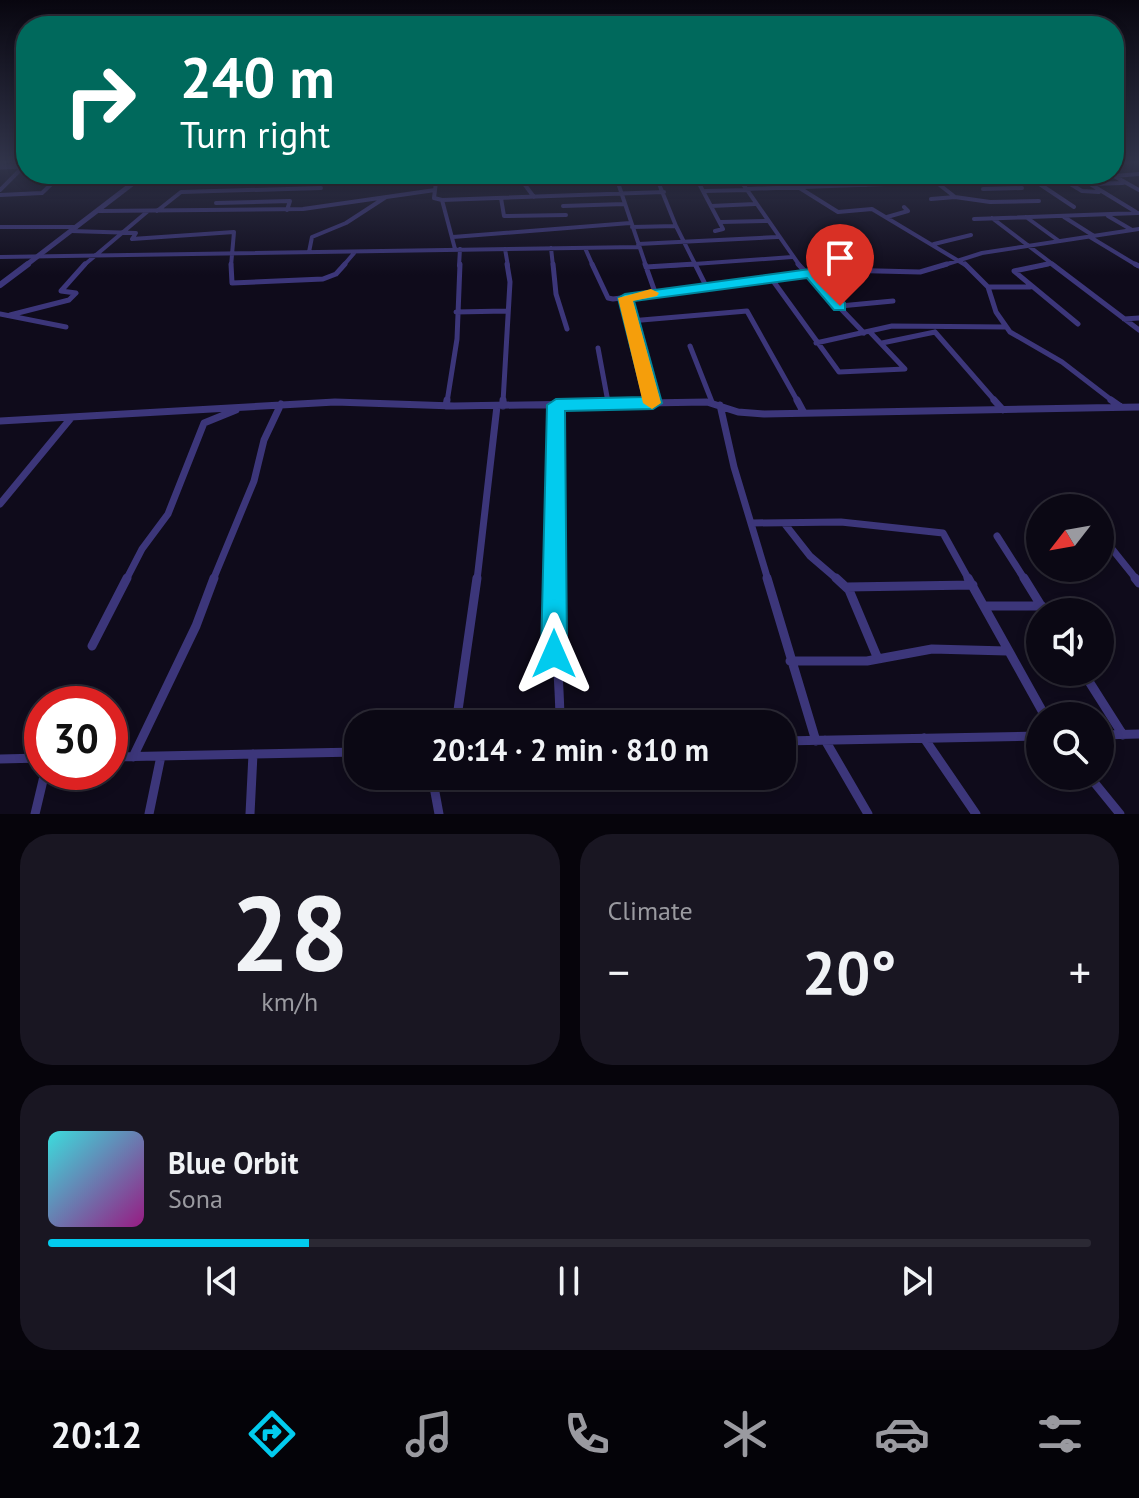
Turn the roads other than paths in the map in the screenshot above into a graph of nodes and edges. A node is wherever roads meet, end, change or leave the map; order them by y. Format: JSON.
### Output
{"nodes":[{"id":1,"x":114,"y":199,"type":"edge"},
{"id":2,"x":170,"y":199,"type":"edge"},
{"id":3,"x":218,"y":199,"type":"edge"},
{"id":4,"x":365,"y":199,"type":"edge"},
{"id":5,"x":382,"y":199,"type":"edge"},
{"id":6,"x":435,"y":199,"type":"edge"},
{"id":7,"x":472,"y":199,"type":"edge"},
{"id":8,"x":501,"y":199,"type":"edge"},
{"id":9,"x":561,"y":199,"type":"edge"},
{"id":10,"x":622,"y":199,"type":"edge"},
{"id":11,"x":666,"y":199,"type":"edge"},
{"id":12,"x":708,"y":199,"type":"edge"},
{"id":13,"x":752,"y":199,"type":"edge"},
{"id":14,"x":818,"y":199,"type":"edge"},
{"id":15,"x":980,"y":199,"type":"edge"},
{"id":16,"x":1018,"y":199,"type":"edge"},
{"id":17,"x":1062,"y":199,"type":"edge"},
{"id":18,"x":1115,"y":199,"type":"edge"},
{"id":19,"x":442,"y":200,"type":"junction"},
{"id":20,"x":277,"y":201,"type":"junction"},
{"id":21,"x":1021,"y":201,"type":"junction"},
{"id":22,"x":1039,"y":201,"type":"dead end"},
{"id":23,"x":216,"y":203,"type":"junction"},
{"id":24,"x":624,"y":204,"type":"junction"},
{"id":25,"x":755,"y":204,"type":"junction"},
{"id":26,"x":563,"y":206,"type":"junction"},
{"id":27,"x":711,"y":206,"type":"junction"},
{"id":28,"x":904,"y":207,"type":"dead end"},
{"id":29,"x":1074,"y":207,"type":"dead end"},
{"id":30,"x":211,"y":210,"type":"junction"},
{"id":31,"x":272,"y":210,"type":"junction"},
{"id":32,"x":287,"y":210,"type":"junction"},
{"id":33,"x":99,"y":211,"type":"junction"},
{"id":34,"x":148,"y":211,"type":"junction"},
{"id":35,"x":157,"y":211,"type":"junction"},
{"id":36,"x":1139,"y":213,"type":"edge"},
{"id":37,"x":1105,"y":214,"type":"junction"},
{"id":38,"x":566,"y":215,"type":"junction"},
{"id":39,"x":1062,"y":216,"type":"junction"},
{"id":40,"x":887,"y":217,"type":"junction"},
{"id":41,"x":1026,"y":217,"type":"junction"},
{"id":42,"x":992,"y":218,"type":"junction"},
{"id":43,"x":974,"y":219,"type":"dead end"},
{"id":44,"x":766,"y":221,"type":"junction"},
{"id":45,"x":721,"y":222,"type":"junction"},
{"id":46,"x":569,"y":225,"type":"junction"},
{"id":47,"x":631,"y":225,"type":"junction"},
{"id":48,"x":676,"y":226,"type":"junction"},
{"id":49,"x":0,"y":227,"type":"edge"},
{"id":50,"x":73,"y":229,"type":"junction"},
{"id":51,"x":1136,"y":229,"type":"edge"},
{"id":52,"x":715,"y":231,"type":"dead end"},
{"id":53,"x":123,"y":232,"type":"junction"},
{"id":54,"x":971,"y":235,"type":"dead end"},
{"id":55,"x":453,"y":237,"type":"junction"},
{"id":56,"x":777,"y":237,"type":"junction"},
{"id":57,"x":1092,"y":237,"type":"junction"},
{"id":58,"x":1059,"y":241,"type":"junction"},
{"id":59,"x":683,"y":242,"type":"junction"},
{"id":60,"x":934,"y":244,"type":"junction"},
{"id":61,"x":1028,"y":245,"type":"junction"},
{"id":62,"x":638,"y":246,"type":"junction"},
{"id":63,"x":551,"y":248,"type":"junction"},
{"id":64,"x":585,"y":248,"type":"junction"},
{"id":65,"x":457,"y":249,"type":"junction"},
{"id":66,"x":505,"y":249,"type":"junction"},
{"id":67,"x":309,"y":252,"type":"junction"},
{"id":68,"x":356,"y":252,"type":"junction"},
{"id":69,"x":230,"y":253,"type":"junction"},
{"id":70,"x":96,"y":254,"type":"junction"},
{"id":71,"x":34,"y":255,"type":"junction"},
{"id":72,"x":0,"y":257,"type":"edge"},
{"id":73,"x":792,"y":257,"type":"junction"},
{"id":74,"x":960,"y":259,"type":"junction"},
{"id":75,"x":694,"y":262,"type":"junction"},
{"id":76,"x":1051,"y":263,"type":"junction"},
{"id":77,"x":1139,"y":266,"type":"edge"},
{"id":78,"x":646,"y":267,"type":"junction"},
{"id":79,"x":810,"y":273,"type":"junction"},
{"id":80,"x":771,"y":278,"type":"junction"},
{"id":81,"x":0,"y":285,"type":"edge"},
{"id":82,"x":706,"y":286,"type":"junction"},
{"id":83,"x":988,"y":287,"type":"junction"},
{"id":84,"x":1030,"y":287,"type":"junction"},
{"id":85,"x":655,"y":292,"type":"junction"},
{"id":86,"x":625,"y":298,"type":"junction"},
{"id":87,"x":893,"y":301,"type":"dead end"},
{"id":88,"x":840,"y":306,"type":"junction"},
{"id":89,"x":506,"y":311,"type":"junction"},
{"id":90,"x":456,"y":312,"type":"junction"},
{"id":91,"x":0,"y":314,"type":"edge"},
{"id":92,"x":10,"y":315,"type":"junction"},
{"id":93,"x":1139,"y":318,"type":"edge"},
{"id":94,"x":1124,"y":319,"type":"junction"},
{"id":95,"x":630,"y":321,"type":"junction"},
{"id":96,"x":1078,"y":324,"type":"dead end"},
{"id":97,"x":945,"y":326,"type":"junction"},
{"id":98,"x":66,"y":327,"type":"dead end"},
{"id":99,"x":1005,"y":327,"type":"junction"},
{"id":100,"x":567,"y":329,"type":"dead end"},
{"id":101,"x":1139,"y":330,"type":"edge"},
{"id":102,"x":867,"y":332,"type":"junction"},
{"id":103,"x":935,"y":332,"type":"junction"},
{"id":104,"x":816,"y":343,"type":"junction"},
{"id":105,"x":882,"y":343,"type":"junction"},
{"id":106,"x":690,"y":346,"type":"dead end"},
{"id":107,"x":598,"y":348,"type":"dead end"},
{"id":108,"x":653,"y":403,"type":"junction"},
{"id":109,"x":281,"y":404,"type":"junction"},
{"id":110,"x":608,"y":404,"type":"junction"},
{"id":111,"x":716,"y":404,"type":"junction"},
{"id":112,"x":556,"y":405,"type":"junction"},
{"id":113,"x":446,"y":406,"type":"junction"},
{"id":114,"x":500,"y":406,"type":"junction"},
{"id":115,"x":243,"y":407,"type":"junction"},
{"id":116,"x":1121,"y":407,"type":"junction"},
{"id":117,"x":1139,"y":407,"type":"edge"},
{"id":118,"x":1003,"y":410,"type":"junction"},
{"id":119,"x":804,"y":413,"type":"junction"},
{"id":120,"x":71,"y":418,"type":"junction"},
{"id":121,"x":0,"y":421,"type":"edge"},
{"id":122,"x":0,"y":504,"type":"edge"},
{"id":123,"x":752,"y":523,"type":"junction"},
{"id":124,"x":784,"y":523,"type":"junction"},
{"id":125,"x":997,"y":536,"type":"dead end"},
{"id":126,"x":1114,"y":552,"type":"edge"},
{"id":127,"x":1139,"y":583,"type":"edge"},
{"id":128,"x":973,"y":585,"type":"junction"},
{"id":129,"x":847,"y":587,"type":"junction"},
{"id":130,"x":1036,"y":598,"type":"edge"},
{"id":131,"x":984,"y":606,"type":"junction"},
{"id":132,"x":1026,"y":608,"type":"edge"},
{"id":133,"x":92,"y":646,"type":"dead end"},
{"id":134,"x":1007,"y":651,"type":"junction"},
{"id":135,"x":878,"y":659,"type":"junction"},
{"id":136,"x":790,"y":661,"type":"junction"},
{"id":137,"x":1092,"y":686,"type":"edge"},
{"id":138,"x":1037,"y":702,"type":"edge"},
{"id":139,"x":458,"y":710,"type":"edge"},
{"id":140,"x":560,"y":710,"type":"edge"},
{"id":141,"x":1139,"y":734,"type":"edge"},
{"id":142,"x":1114,"y":735,"type":"edge"},
{"id":143,"x":1123,"y":735,"type":"junction"},
{"id":144,"x":1026,"y":736,"type":"edge"},
{"id":145,"x":924,"y":738,"type":"junction"},
{"id":146,"x":821,"y":740,"type":"junction"},
{"id":147,"x":796,"y":741,"type":"edge"},
{"id":148,"x":344,"y":752,"type":"edge"},
{"id":149,"x":253,"y":754,"type":"junction"},
{"id":150,"x":161,"y":756,"type":"junction"},
{"id":151,"x":128,"y":757,"type":"edge"},
{"id":152,"x":133,"y":757,"type":"junction"},
{"id":153,"x":24,"y":758,"type":"edge"},
{"id":154,"x":0,"y":759,"type":"edge"},
{"id":155,"x":41,"y":790,"type":"edge"},
{"id":156,"x":435,"y":790,"type":"edge"},
{"id":157,"x":1100,"y":790,"type":"edge"},
{"id":158,"x":35,"y":814,"type":"edge"},
{"id":159,"x":149,"y":814,"type":"edge"},
{"id":160,"x":250,"y":814,"type":"edge"},
{"id":161,"x":439,"y":814,"type":"edge"},
{"id":162,"x":868,"y":814,"type":"edge"},
{"id":163,"x":976,"y":814,"type":"edge"},
{"id":164,"x":1120,"y":814,"type":"edge"}],
"edges":[{"from":1,"to":33,"type":"street"},
{"from":2,"to":35,"type":"street"},
{"from":3,"to":23,"type":"street"},
{"from":4,"to":32,"type":"street"},
{"from":5,"to":67,"type":"street"},
{"from":6,"to":19,"type":"street"},
{"from":7,"to":19,"type":"street"},
{"from":8,"to":38,"type":"street"},
{"from":9,"to":26,"type":"street"},
{"from":10,"to":24,"type":"street"},
{"from":11,"to":48,"type":"street"},
{"from":12,"to":27,"type":"street"},
{"from":13,"to":25,"type":"street"},
{"from":14,"to":40,"type":"street"},
{"from":15,"to":21,"type":"street"},
{"from":16,"to":21,"type":"street"},
{"from":17,"to":29,"type":"street"},
{"from":18,"to":36,"type":"street"},
{"from":19,"to":55,"type":"street"},
{"from":20,"to":23,"type":"street"},
{"from":20,"to":31,"type":"street"},
{"from":20,"to":32,"type":"street"},
{"from":21,"to":22,"type":"street"},
{"from":23,"to":30,"type":"street"},
{"from":24,"to":26,"type":"street"},
{"from":24,"to":47,"type":"street"},
{"from":25,"to":27,"type":"street"},
{"from":25,"to":44,"type":"street"},
{"from":26,"to":38,"type":"street"},
{"from":27,"to":45,"type":"street"},
{"from":28,"to":40,"type":"street"},
{"from":30,"to":31,"type":"street"},
{"from":30,"to":35,"type":"street"},
{"from":31,"to":32,"type":"street"},
{"from":33,"to":34,"type":"street"},
{"from":33,"to":50,"type":"street"},
{"from":34,"to":35,"type":"street"},
{"from":34,"to":53,"type":"street"},
{"from":36,"to":37,"type":"street"},
{"from":37,"to":39,"type":"street"},
{"from":37,"to":51,"type":"street"},
{"from":38,"to":46,"type":"street"},
{"from":39,"to":41,"type":"street"},
{"from":39,"to":57,"type":"street"},
{"from":40,"to":60,"type":"street"},
{"from":41,"to":42,"type":"street"},
{"from":41,"to":58,"type":"street"},
{"from":42,"to":43,"type":"street"},
{"from":42,"to":61,"type":"street"},
{"from":44,"to":45,"type":"street"},
{"from":44,"to":56,"type":"street"},
{"from":45,"to":52,"type":"street"},
{"from":46,"to":47,"type":"street"},
{"from":46,"to":55,"type":"street"},
{"from":47,"to":48,"type":"street"},
{"from":47,"to":62,"type":"street"},
{"from":48,"to":59,"type":"street"},
{"from":49,"to":50,"type":"street"},
{"from":50,"to":53,"type":"street"},
{"from":50,"to":71,"type":"street"},
{"from":51,"to":57,"type":"street"},
{"from":53,"to":69,"type":"street"},
{"from":53,"to":70,"type":"street"},
{"from":54,"to":60,"type":"street"},
{"from":55,"to":65,"type":"street"},
{"from":56,"to":59,"type":"street"},
{"from":56,"to":73,"type":"street"},
{"from":57,"to":58,"type":"street"},
{"from":57,"to":77,"type":"street"},
{"from":58,"to":61,"type":"street"},
{"from":59,"to":62,"type":"street"},
{"from":59,"to":75,"type":"street"},
{"from":60,"to":74,"type":"street"},
{"from":61,"to":74,"type":"street"},
{"from":61,"to":76,"type":"street"},
{"from":62,"to":64,"type":"street"},
{"from":62,"to":78,"type":"street"},
{"from":63,"to":64,"type":"street"},
{"from":63,"to":66,"type":"street"},
{"from":63,"to":100,"type":"street"},
{"from":64,"to":86,"type":"street"},
{"from":65,"to":66,"type":"street"},
{"from":65,"to":68,"type":"street"},
{"from":65,"to":90,"type":"street"},
{"from":66,"to":89,"type":"street"},
{"from":67,"to":68,"type":"street"},
{"from":67,"to":69,"type":"street"},
{"from":68,"to":69,"type":"street"},
{"from":69,"to":70,"type":"street"},
{"from":70,"to":71,"type":"street"},
{"from":70,"to":92,"type":"street"},
{"from":71,"to":72,"type":"street"},
{"from":71,"to":81,"type":"street"},
{"from":73,"to":75,"type":"street"},
{"from":73,"to":79,"type":"street"},
{"from":74,"to":79,"type":"street"},
{"from":74,"to":83,"type":"street"},
{"from":75,"to":78,"type":"street"},
{"from":75,"to":82,"type":"street"},
{"from":76,"to":84,"type":"street"},
{"from":76,"to":94,"type":"street"},
{"from":78,"to":85,"type":"street"},
{"from":79,"to":80,"type":"street"},
{"from":79,"to":88,"type":"street"},
{"from":80,"to":82,"type":"street"},
{"from":80,"to":104,"type":"street"},
{"from":82,"to":85,"type":"street"},
{"from":83,"to":84,"type":"street"},
{"from":83,"to":99,"type":"street"},
{"from":84,"to":96,"type":"street"},
{"from":85,"to":86,"type":"street"},
{"from":86,"to":95,"type":"street"},
{"from":87,"to":88,"type":"street"},
{"from":88,"to":102,"type":"street"},
{"from":89,"to":90,"type":"street"},
{"from":89,"to":114,"type":"street"},
{"from":90,"to":113,"type":"street"},
{"from":91,"to":92,"type":"street"},
{"from":92,"to":98,"type":"street"},
{"from":93,"to":94,"type":"street"},
{"from":94,"to":101,"type":"street"},
{"from":95,"to":108,"type":"street"},
{"from":95,"to":119,"type":"street"},
{"from":97,"to":99,"type":"street"},
{"from":97,"to":102,"type":"street"},
{"from":97,"to":103,"type":"street"},
{"from":99,"to":116,"type":"street"},
{"from":102,"to":104,"type":"street"},
{"from":102,"to":105,"type":"street"},
{"from":103,"to":105,"type":"street"},
{"from":103,"to":118,"type":"street"},
{"from":104,"to":105,"type":"street"},
{"from":106,"to":111,"type":"street"},
{"from":107,"to":110,"type":"street"},
{"from":108,"to":110,"type":"street"},
{"from":108,"to":111,"type":"street"},
{"from":109,"to":113,"type":"street"},
{"from":109,"to":115,"type":"street"},
{"from":109,"to":152,"type":"street"},
{"from":110,"to":112,"type":"street"},
{"from":111,"to":119,"type":"street"},
{"from":111,"to":123,"type":"street"},
{"from":112,"to":114,"type":"street"},
{"from":112,"to":140,"type":"street"},
{"from":113,"to":114,"type":"street"},
{"from":114,"to":139,"type":"street"},
{"from":115,"to":120,"type":"street"},
{"from":115,"to":133,"type":"street"},
{"from":116,"to":117,"type":"street"},
{"from":116,"to":118,"type":"street"},
{"from":118,"to":119,"type":"street"},
{"from":120,"to":121,"type":"street"},
{"from":120,"to":122,"type":"street"},
{"from":123,"to":124,"type":"street"},
{"from":123,"to":136,"type":"street"},
{"from":124,"to":128,"type":"street"},
{"from":124,"to":129,"type":"street"},
{"from":125,"to":130,"type":"street"},
{"from":126,"to":127,"type":"street"},
{"from":128,"to":129,"type":"street"},
{"from":128,"to":131,"type":"street"},
{"from":129,"to":135,"type":"street"},
{"from":131,"to":132,"type":"street"},
{"from":131,"to":134,"type":"street"},
{"from":134,"to":135,"type":"street"},
{"from":134,"to":138,"type":"street"},
{"from":135,"to":136,"type":"street"},
{"from":136,"to":146,"type":"street"},
{"from":137,"to":143,"type":"street"},
{"from":141,"to":143,"type":"street"},
{"from":142,"to":143,"type":"street"},
{"from":144,"to":145,"type":"street"},
{"from":145,"to":146,"type":"street"},
{"from":145,"to":163,"type":"street"},
{"from":146,"to":147,"type":"street"},
{"from":146,"to":162,"type":"street"},
{"from":148,"to":149,"type":"street"},
{"from":149,"to":150,"type":"street"},
{"from":149,"to":160,"type":"street"},
{"from":150,"to":152,"type":"street"},
{"from":150,"to":159,"type":"street"},
{"from":151,"to":152,"type":"street"},
{"from":153,"to":154,"type":"street"},
{"from":155,"to":158,"type":"street"},
{"from":156,"to":161,"type":"street"},
{"from":157,"to":164,"type":"street"}]}
